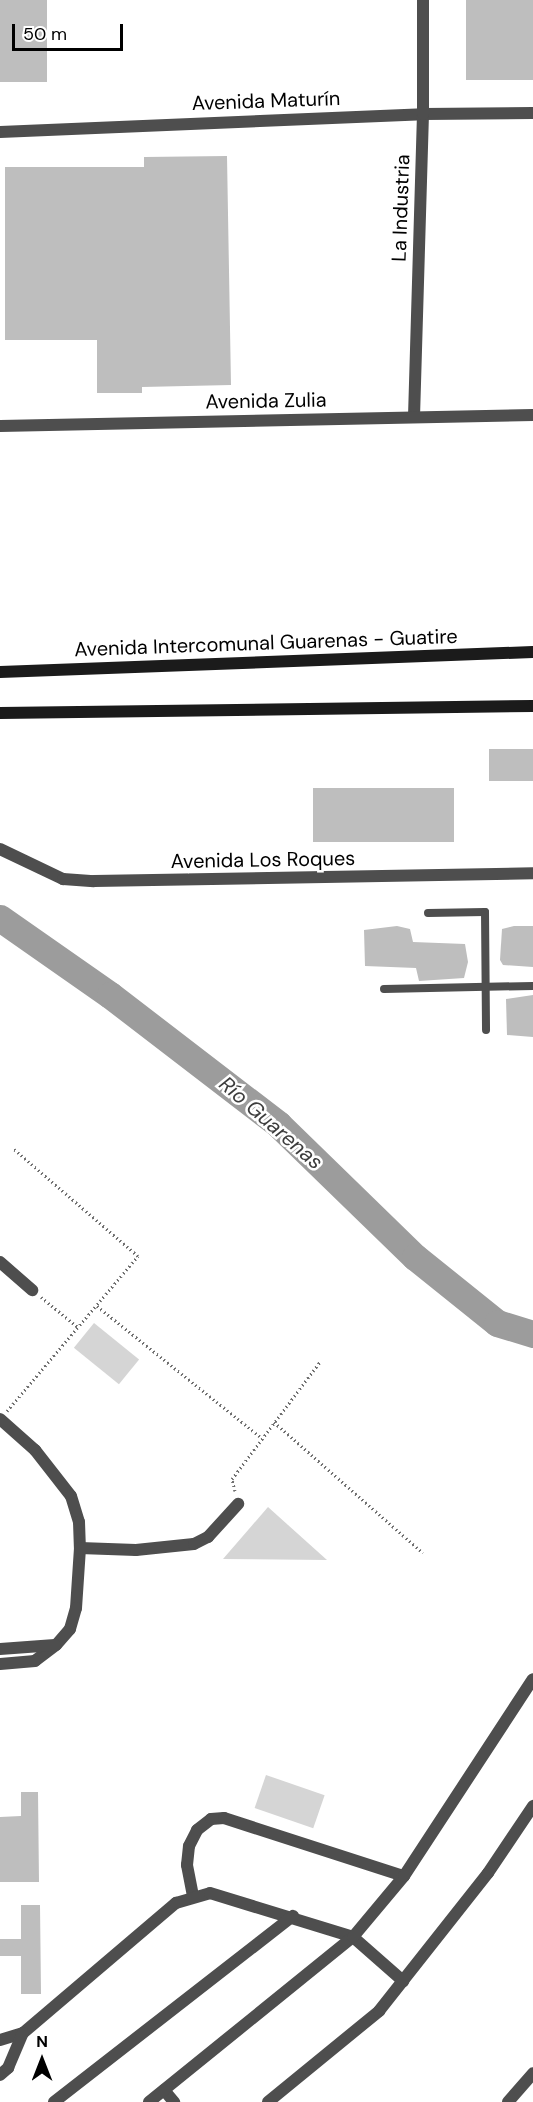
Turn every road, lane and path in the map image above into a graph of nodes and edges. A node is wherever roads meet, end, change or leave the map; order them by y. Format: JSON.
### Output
{"nodes":[{"id":1,"x":423,"y":0,"type":"edge"},
{"id":2,"x":533,"y":113,"type":"edge"},
{"id":3,"x":423,"y":114,"type":"junction"},
{"id":4,"x":0,"y":132,"type":"edge"},
{"id":5,"x":533,"y":415,"type":"edge"},
{"id":6,"x":414,"y":417,"type":"junction"},
{"id":7,"x":0,"y":426,"type":"edge"},
{"id":8,"x":533,"y":652,"type":"edge"},
{"id":9,"x":0,"y":672,"type":"edge"},
{"id":10,"x":533,"y":706,"type":"edge"},
{"id":11,"x":0,"y":713,"type":"edge"},
{"id":12,"x":0,"y":849,"type":"edge"},
{"id":13,"x":533,"y":873,"type":"edge"},
{"id":14,"x":428,"y":913,"type":"dead end"},
{"id":15,"x":533,"y":986,"type":"edge"},
{"id":16,"x":486,"y":987,"type":"junction"},
{"id":17,"x":384,"y":988,"type":"dead end"},
{"id":18,"x":486,"y":1030,"type":"dead end"},
{"id":19,"x":14,"y":1149,"type":"dead end"},
{"id":20,"x":0,"y":1262,"type":"edge"},
{"id":21,"x":33,"y":1290,"type":"joint"},
{"id":22,"x":97,"y":1306,"type":"junction"},
{"id":23,"x":79,"y":1328,"type":"junction"},
{"id":24,"x":320,"y":1362,"type":"dead end"},
{"id":25,"x":0,"y":1419,"type":"edge"},
{"id":26,"x":274,"y":1422,"type":"junction"},
{"id":27,"x":262,"y":1438,"type":"junction"},
{"id":28,"x":238,"y":1504,"type":"joint"},
{"id":29,"x":80,"y":1548,"type":"junction"},
{"id":30,"x":423,"y":1553,"type":"dead end"},
{"id":31,"x":56,"y":1645,"type":"junction"},
{"id":32,"x":0,"y":1649,"type":"edge"},
{"id":33,"x":0,"y":1664,"type":"edge"},
{"id":34,"x":533,"y":1679,"type":"edge"},
{"id":35,"x":533,"y":1806,"type":"edge"},
{"id":36,"x":404,"y":1876,"type":"junction"},
{"id":37,"x":193,"y":1896,"type":"junction"},
{"id":38,"x":293,"y":1916,"type":"junction"},
{"id":39,"x":353,"y":1937,"type":"junction"},
{"id":40,"x":403,"y":1981,"type":"junction"},
{"id":41,"x":23,"y":2033,"type":"junction"},
{"id":42,"x":0,"y":2040,"type":"edge"},
{"id":43,"x":533,"y":2073,"type":"edge"},
{"id":44,"x":0,"y":2075,"type":"edge"},
{"id":45,"x":164,"y":2090,"type":"junction"},
{"id":46,"x":54,"y":2102,"type":"edge"},
{"id":47,"x":149,"y":2102,"type":"edge"},
{"id":48,"x":174,"y":2102,"type":"edge"},
{"id":49,"x":268,"y":2102,"type":"edge"},
{"id":50,"x":508,"y":2102,"type":"edge"}],
"edges":[{"from":1,"to":3,"type":"street","name":"La Industria"},
{"from":2,"to":3,"type":"street","name":"Avenida Maturín"},
{"from":3,"to":4,"type":"street","name":"Avenida Maturín"},
{"from":3,"to":6,"type":"street","name":"La Industria"},
{"from":5,"to":6,"type":"street","name":"Avenida Zulia"},
{"from":6,"to":7,"type":"street","name":"Avenida Zulia"},
{"from":8,"to":9,"type":"main road","name":"Avenida Intercomunal Guarenas - Guatire"},
{"from":10,"to":11,"type":"main road"},
{"from":12,"to":13,"type":"street","name":"Avenida Los Roques"},
{"from":14,"to":16,"type":"lane"},
{"from":15,"to":16,"type":"lane"},
{"from":16,"to":17,"type":"lane"},
{"from":16,"to":18,"type":"lane"},
{"from":19,"to":22,"type":"path"},
{"from":20,"to":21,"type":"street"},
{"from":21,"to":23,"type":"path"},
{"from":22,"to":23,"type":"path"},
{"from":22,"to":27,"type":"path"},
{"from":23,"to":25,"type":"path"},
{"from":24,"to":26,"type":"path"},
{"from":25,"to":29,"type":"street"},
{"from":26,"to":27,"type":"path"},
{"from":26,"to":30,"type":"path"},
{"from":27,"to":28,"type":"path"},
{"from":28,"to":29,"type":"street"},
{"from":29,"to":31,"type":"street"},
{"from":31,"to":32,"type":"street"},
{"from":31,"to":33,"type":"street"},
{"from":34,"to":36,"type":"street"},
{"from":35,"to":40,"type":"street"},
{"from":36,"to":37,"type":"street"},
{"from":36,"to":39,"type":"street"},
{"from":37,"to":38,"type":"street"},
{"from":37,"to":41,"type":"street"},
{"from":38,"to":39,"type":"street"},
{"from":38,"to":46,"type":"street"},
{"from":39,"to":40,"type":"street"},
{"from":39,"to":45,"type":"street"},
{"from":40,"to":49,"type":"street"},
{"from":41,"to":42,"type":"street"},
{"from":41,"to":44,"type":"street"},
{"from":43,"to":50,"type":"street"},
{"from":45,"to":47,"type":"street"},
{"from":45,"to":48,"type":"street"}]}
